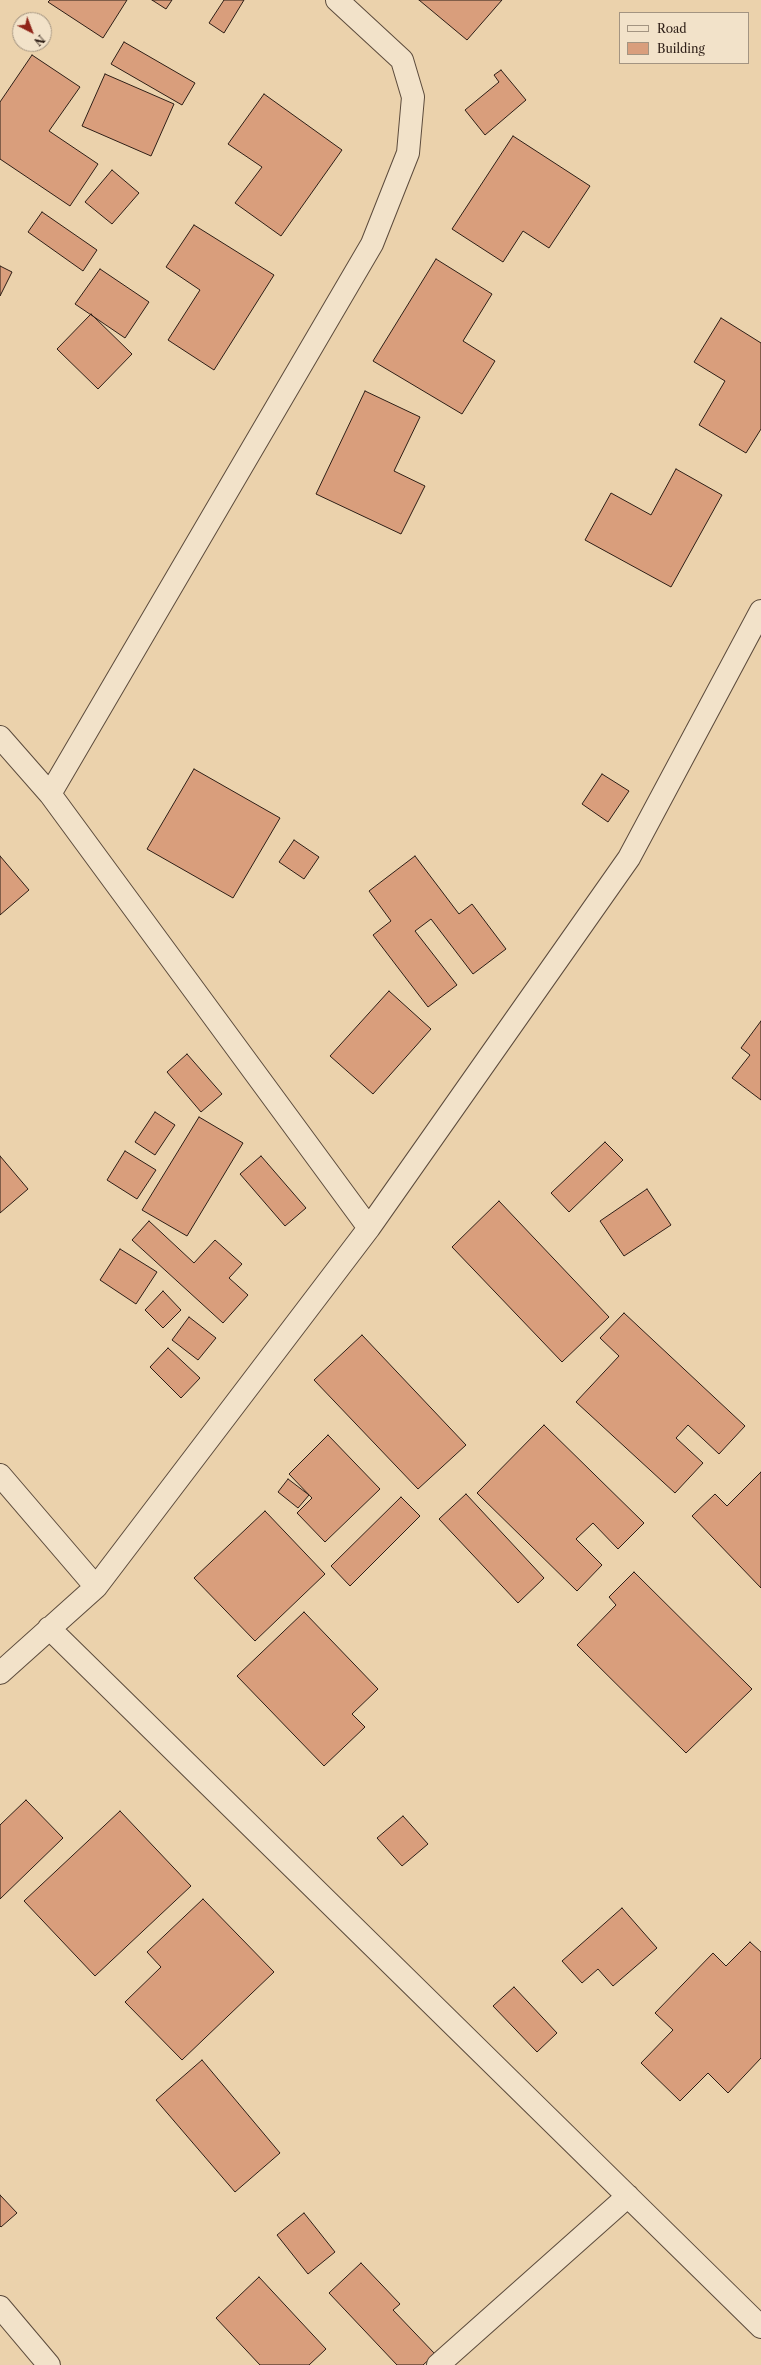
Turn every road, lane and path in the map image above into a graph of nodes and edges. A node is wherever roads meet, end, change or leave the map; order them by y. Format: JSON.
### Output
{"nodes":[{"id":1,"x":337,"y":0,"type":"edge"},
{"id":2,"x":761,"y":611,"type":"edge"},
{"id":3,"x":0,"y":737,"type":"edge"},
{"id":4,"x":50,"y":794,"type":"junction"},
{"id":5,"x":369,"y":1228,"type":"junction"},
{"id":6,"x":0,"y":1475,"type":"edge"},
{"id":7,"x":96,"y":1587,"type":"junction"},
{"id":8,"x":49,"y":1628,"type":"junction"},
{"id":9,"x":0,"y":1673,"type":"edge"},
{"id":10,"x":628,"y":2196,"type":"junction"},
{"id":11,"x":0,"y":2307,"type":"edge"},
{"id":12,"x":760,"y":2323,"type":"edge"},
{"id":13,"x":49,"y":2365,"type":"edge"},
{"id":14,"x":438,"y":2365,"type":"edge"}],
"edges":[{"from":1,"to":4,"type":"street"},
{"from":2,"to":5,"type":"street"},
{"from":3,"to":4,"type":"street"},
{"from":4,"to":5,"type":"street"},
{"from":5,"to":7,"type":"street"},
{"from":6,"to":7,"type":"street"},
{"from":7,"to":8,"type":"street"},
{"from":8,"to":9,"type":"street"},
{"from":8,"to":10,"type":"street"},
{"from":10,"to":12,"type":"street"},
{"from":10,"to":14,"type":"street"},
{"from":11,"to":13,"type":"street"}]}
